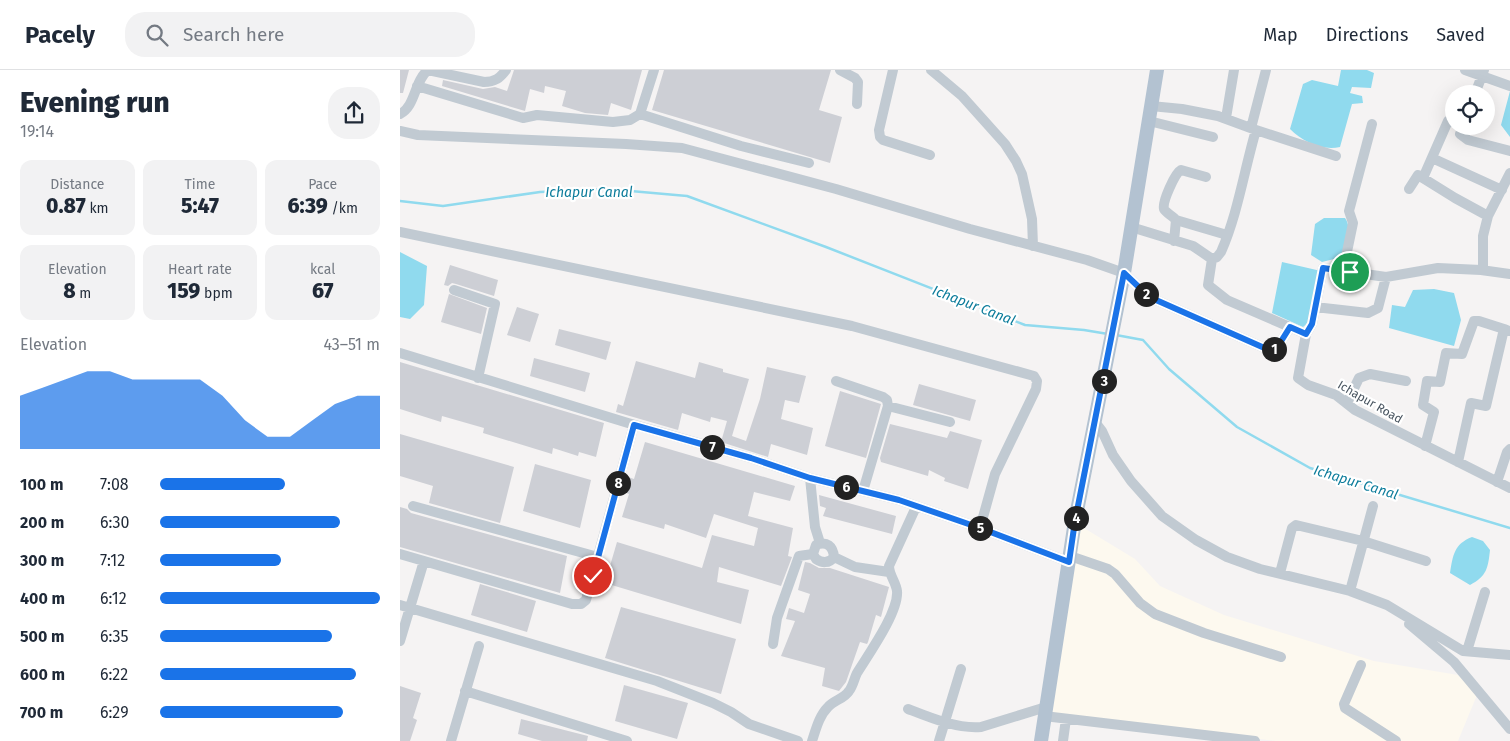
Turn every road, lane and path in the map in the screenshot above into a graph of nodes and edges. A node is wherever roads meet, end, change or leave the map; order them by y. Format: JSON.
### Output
{"nodes":[{"id":1,"x":506,"y":70,"type":"edge"},
{"id":2,"x":654,"y":70,"type":"edge"},
{"id":3,"x":840,"y":70,"type":"edge"},
{"id":4,"x":893,"y":70,"type":"edge"},
{"id":5,"x":931,"y":70,"type":"edge"},
{"id":6,"x":1157,"y":70,"type":"edge"},
{"id":7,"x":1234,"y":70,"type":"edge"},
{"id":8,"x":1266,"y":70,"type":"edge"},
{"id":9,"x":1464,"y":70,"type":"edge"},
{"id":10,"x":1483,"y":73,"type":"edge"},
{"id":11,"x":1478,"y":85,"type":"edge"},
{"id":12,"x":417,"y":86,"type":"junction"},
{"id":13,"x":1510,"y":86,"type":"edge"},
{"id":14,"x":857,"y":104,"type":"dead end"},
{"id":15,"x":1151,"y":106,"type":"junction"},
{"id":16,"x":400,"y":114,"type":"edge"},
{"id":17,"x":640,"y":114,"type":"junction"},
{"id":18,"x":1226,"y":118,"type":"junction"},
{"id":19,"x":1149,"y":121,"type":"junction"},
{"id":20,"x":1372,"y":124,"type":"dead end"},
{"id":21,"x":1445,"y":128,"type":"edge"},
{"id":22,"x":1254,"y":129,"type":"junction"},
{"id":23,"x":400,"y":131,"type":"edge"},
{"id":24,"x":1461,"y":135,"type":"edge"},
{"id":25,"x":1213,"y":137,"type":"dead end"},
{"id":26,"x":1510,"y":151,"type":"edge"},
{"id":27,"x":930,"y":155,"type":"dead end"},
{"id":28,"x":1336,"y":156,"type":"dead end"},
{"id":29,"x":1432,"y":158,"type":"junction"},
{"id":30,"x":809,"y":164,"type":"dead end"},
{"id":31,"x":1510,"y":173,"type":"edge"},
{"id":32,"x":1206,"y":177,"type":"dead end"},
{"id":33,"x":1423,"y":178,"type":"junction"},
{"id":34,"x":1409,"y":189,"type":"dead end"},
{"id":35,"x":1502,"y":190,"type":"junction"},
{"id":36,"x":1488,"y":216,"type":"junction"},
{"id":37,"x":1176,"y":220,"type":"junction"},
{"id":38,"x":1130,"y":227,"type":"junction"},
{"id":39,"x":400,"y":232,"type":"edge"},
{"id":40,"x":1228,"y":235,"type":"junction"},
{"id":41,"x":1174,"y":241,"type":"junction"},
{"id":42,"x":1033,"y":246,"type":"junction"},
{"id":43,"x":1212,"y":259,"type":"junction"},
{"id":44,"x":1483,"y":270,"type":"junction"},
{"id":45,"x":1342,"y":271,"type":"junction"},
{"id":46,"x":1124,"y":273,"type":"junction"},
{"id":47,"x":1510,"y":274,"type":"edge"},
{"id":48,"x":1386,"y":276,"type":"junction"},
{"id":49,"x":454,"y":290,"type":"dead end"},
{"id":50,"x":1315,"y":307,"type":"junction"},
{"id":51,"x":1290,"y":327,"type":"junction"},
{"id":52,"x":1507,"y":330,"type":"edge"},
{"id":53,"x":1306,"y":334,"type":"junction"},
{"id":54,"x":400,"y":353,"type":"edge"},
{"id":55,"x":478,"y":378,"type":"junction"},
{"id":56,"x":836,"y":381,"type":"dead end"},
{"id":57,"x":1406,"y":381,"type":"dead end"},
{"id":58,"x":1347,"y":403,"type":"junction"},
{"id":59,"x":888,"y":406,"type":"junction"},
{"id":60,"x":950,"y":422,"type":"dead end"},
{"id":61,"x":1095,"y":422,"type":"junction"},
{"id":62,"x":634,"y":425,"type":"junction"},
{"id":63,"x":1425,"y":446,"type":"junction"},
{"id":64,"x":1510,"y":448,"type":"edge"},
{"id":65,"x":1458,"y":462,"type":"junction"},
{"id":66,"x":810,"y":478,"type":"junction"},
{"id":67,"x":1497,"y":482,"type":"junction"},
{"id":68,"x":1510,"y":488,"type":"edge"},
{"id":69,"x":863,"y":491,"type":"junction"},
{"id":70,"x":413,"y":506,"type":"dead end"},
{"id":71,"x":1373,"y":506,"type":"dead end"},
{"id":72,"x":916,"y":507,"type":"junction"},
{"id":73,"x":980,"y":528,"type":"junction"},
{"id":74,"x":1363,"y":541,"type":"junction"},
{"id":75,"x":820,"y":543,"type":"junction"},
{"id":76,"x":400,"y":554,"type":"edge"},
{"id":77,"x":813,"y":554,"type":"junction"},
{"id":78,"x":598,"y":557,"type":"junction"},
{"id":79,"x":834,"y":557,"type":"junction"},
{"id":80,"x":1069,"y":559,"type":"junction"},
{"id":81,"x":424,"y":561,"type":"junction"},
{"id":82,"x":1426,"y":561,"type":"dead end"},
{"id":83,"x":889,"y":572,"type":"junction"},
{"id":84,"x":1280,"y":573,"type":"junction"},
{"id":85,"x":1350,"y":591,"type":"junction"},
{"id":86,"x":1485,"y":592,"type":"dead end"},
{"id":87,"x":1387,"y":605,"type":"junction"},
{"id":88,"x":405,"y":607,"type":"edge"},
{"id":89,"x":400,"y":641,"type":"edge"},
{"id":90,"x":773,"y":644,"type":"dead end"},
{"id":91,"x":479,"y":646,"type":"dead end"},
{"id":92,"x":1467,"y":651,"type":"junction"},
{"id":93,"x":1510,"y":655,"type":"edge"},
{"id":94,"x":1281,"y":657,"type":"dead end"},
{"id":95,"x":1361,"y":665,"type":"dead end"},
{"id":96,"x":961,"y":669,"type":"dead end"},
{"id":97,"x":465,"y":691,"type":"junction"},
{"id":98,"x":908,"y":710,"type":"dead end"},
{"id":99,"x":1045,"y":712,"type":"junction"},
{"id":100,"x":1066,"y":719,"type":"junction"},
{"id":101,"x":945,"y":722,"type":"junction"},
{"id":102,"x":1510,"y":729,"type":"edge"},
{"id":103,"x":451,"y":741,"type":"edge"},
{"id":104,"x":627,"y":741,"type":"edge"},
{"id":105,"x":798,"y":741,"type":"edge"},
{"id":106,"x":812,"y":741,"type":"edge"},
{"id":107,"x":939,"y":741,"type":"edge"},
{"id":108,"x":1041,"y":741,"type":"edge"},
{"id":109,"x":1064,"y":741,"type":"edge"},
{"id":110,"x":1255,"y":741,"type":"edge"},
{"id":111,"x":1396,"y":741,"type":"edge"}],
"edges":[{"from":1,"to":12,"type":"street"},
{"from":2,"to":17,"type":"street"},
{"from":3,"to":14,"type":"street"},
{"from":4,"to":27,"type":"street"},
{"from":5,"to":42,"type":"street"},
{"from":6,"to":15,"type":"main road"},
{"from":7,"to":18,"type":"street"},
{"from":8,"to":22,"type":"street"},
{"from":9,"to":10,"type":"street"},
{"from":10,"to":11,"type":"street"},
{"from":10,"to":13,"type":"street"},
{"from":12,"to":16,"type":"street"},
{"from":12,"to":17,"type":"street"},
{"from":15,"to":18,"type":"street"},
{"from":15,"to":19,"type":"main road"},
{"from":17,"to":30,"type":"street"},
{"from":18,"to":22,"type":"street"},
{"from":19,"to":25,"type":"street"},
{"from":19,"to":38,"type":"main road"},
{"from":20,"to":45,"type":"street"},
{"from":21,"to":29,"type":"street"},
{"from":22,"to":28,"type":"street"},
{"from":22,"to":40,"type":"street"},
{"from":23,"to":42,"type":"street"},
{"from":24,"to":26,"type":"street"},
{"from":29,"to":33,"type":"street"},
{"from":29,"to":35,"type":"street"},
{"from":31,"to":35,"type":"street"},
{"from":32,"to":37,"type":"street"},
{"from":33,"to":34,"type":"street"},
{"from":33,"to":36,"type":"street"},
{"from":35,"to":36,"type":"street"},
{"from":36,"to":44,"type":"street"},
{"from":37,"to":40,"type":"street"},
{"from":37,"to":41,"type":"street"},
{"from":38,"to":41,"type":"street"},
{"from":38,"to":46,"type":"main road"},
{"from":39,"to":73,"type":"street"},
{"from":40,"to":43,"type":"street"},
{"from":41,"to":43,"type":"street"},
{"from":42,"to":46,"type":"street"},
{"from":43,"to":51,"type":"street"},
{"from":44,"to":47,"type":"street"},
{"from":44,"to":48,"type":"street"},
{"from":45,"to":48,"type":"street"},
{"from":45,"to":50,"type":"street"},
{"from":46,"to":51,"type":"street"},
{"from":46,"to":61,"type":"main road"},
{"from":48,"to":50,"type":"street"},
{"from":49,"to":55,"type":"street"},
{"from":50,"to":53,"type":"street"},
{"from":51,"to":53,"type":"street"},
{"from":52,"to":63,"type":"street"},
{"from":52,"to":65,"type":"street"},
{"from":53,"to":58,"type":"street","name":"Ichapur Road"},
{"from":54,"to":55,"type":"street"},
{"from":55,"to":62,"type":"street"},
{"from":56,"to":59,"type":"street"},
{"from":57,"to":58,"type":"street"},
{"from":58,"to":63,"type":"street","name":"Ichapur Road"},
{"from":59,"to":60,"type":"street"},
{"from":59,"to":69,"type":"street"},
{"from":61,"to":80,"type":"main road"},
{"from":61,"to":84,"type":"street"},
{"from":62,"to":66,"type":"street"},
{"from":62,"to":78,"type":"street"},
{"from":63,"to":65,"type":"street","name":"Ichapur Road"},
{"from":64,"to":67,"type":"street"},
{"from":65,"to":67,"type":"street","name":"Ichapur Road"},
{"from":66,"to":69,"type":"street"},
{"from":66,"to":75,"type":"street"},
{"from":67,"to":68,"type":"street","name":"Ichapur Road"},
{"from":69,"to":72,"type":"street"},
{"from":70,"to":78,"type":"street"},
{"from":71,"to":74,"type":"street"},
{"from":72,"to":73,"type":"street"},
{"from":72,"to":83,"type":"street"},
{"from":73,"to":80,"type":"street"},
{"from":74,"to":82,"type":"street"},
{"from":74,"to":84,"type":"street"},
{"from":74,"to":85,"type":"street"},
{"from":75,"to":77,"type":"street"},
{"from":75,"to":79,"type":"street"},
{"from":76,"to":81,"type":"street"},
{"from":77,"to":79,"type":"street"},
{"from":77,"to":90,"type":"street"},
{"from":78,"to":81,"type":"street"},
{"from":79,"to":83,"type":"street"},
{"from":80,"to":94,"type":"street"},
{"from":80,"to":99,"type":"main road"},
{"from":81,"to":88,"type":"street"},
{"from":83,"to":106,"type":"street"},
{"from":84,"to":85,"type":"street"},
{"from":85,"to":87,"type":"street"},
{"from":86,"to":92,"type":"street"},
{"from":87,"to":92,"type":"street"},
{"from":87,"to":102,"type":"street"},
{"from":88,"to":89,"type":"street"},
{"from":88,"to":105,"type":"street"},
{"from":91,"to":97,"type":"street"},
{"from":92,"to":93,"type":"street"},
{"from":95,"to":111,"type":"street"},
{"from":96,"to":101,"type":"street"},
{"from":97,"to":103,"type":"street"},
{"from":97,"to":104,"type":"street"},
{"from":98,"to":101,"type":"street"},
{"from":99,"to":100,"type":"street"},
{"from":99,"to":101,"type":"street"},
{"from":99,"to":108,"type":"main road"},
{"from":100,"to":109,"type":"street"},
{"from":100,"to":110,"type":"street"},
{"from":101,"to":107,"type":"street"}]}
